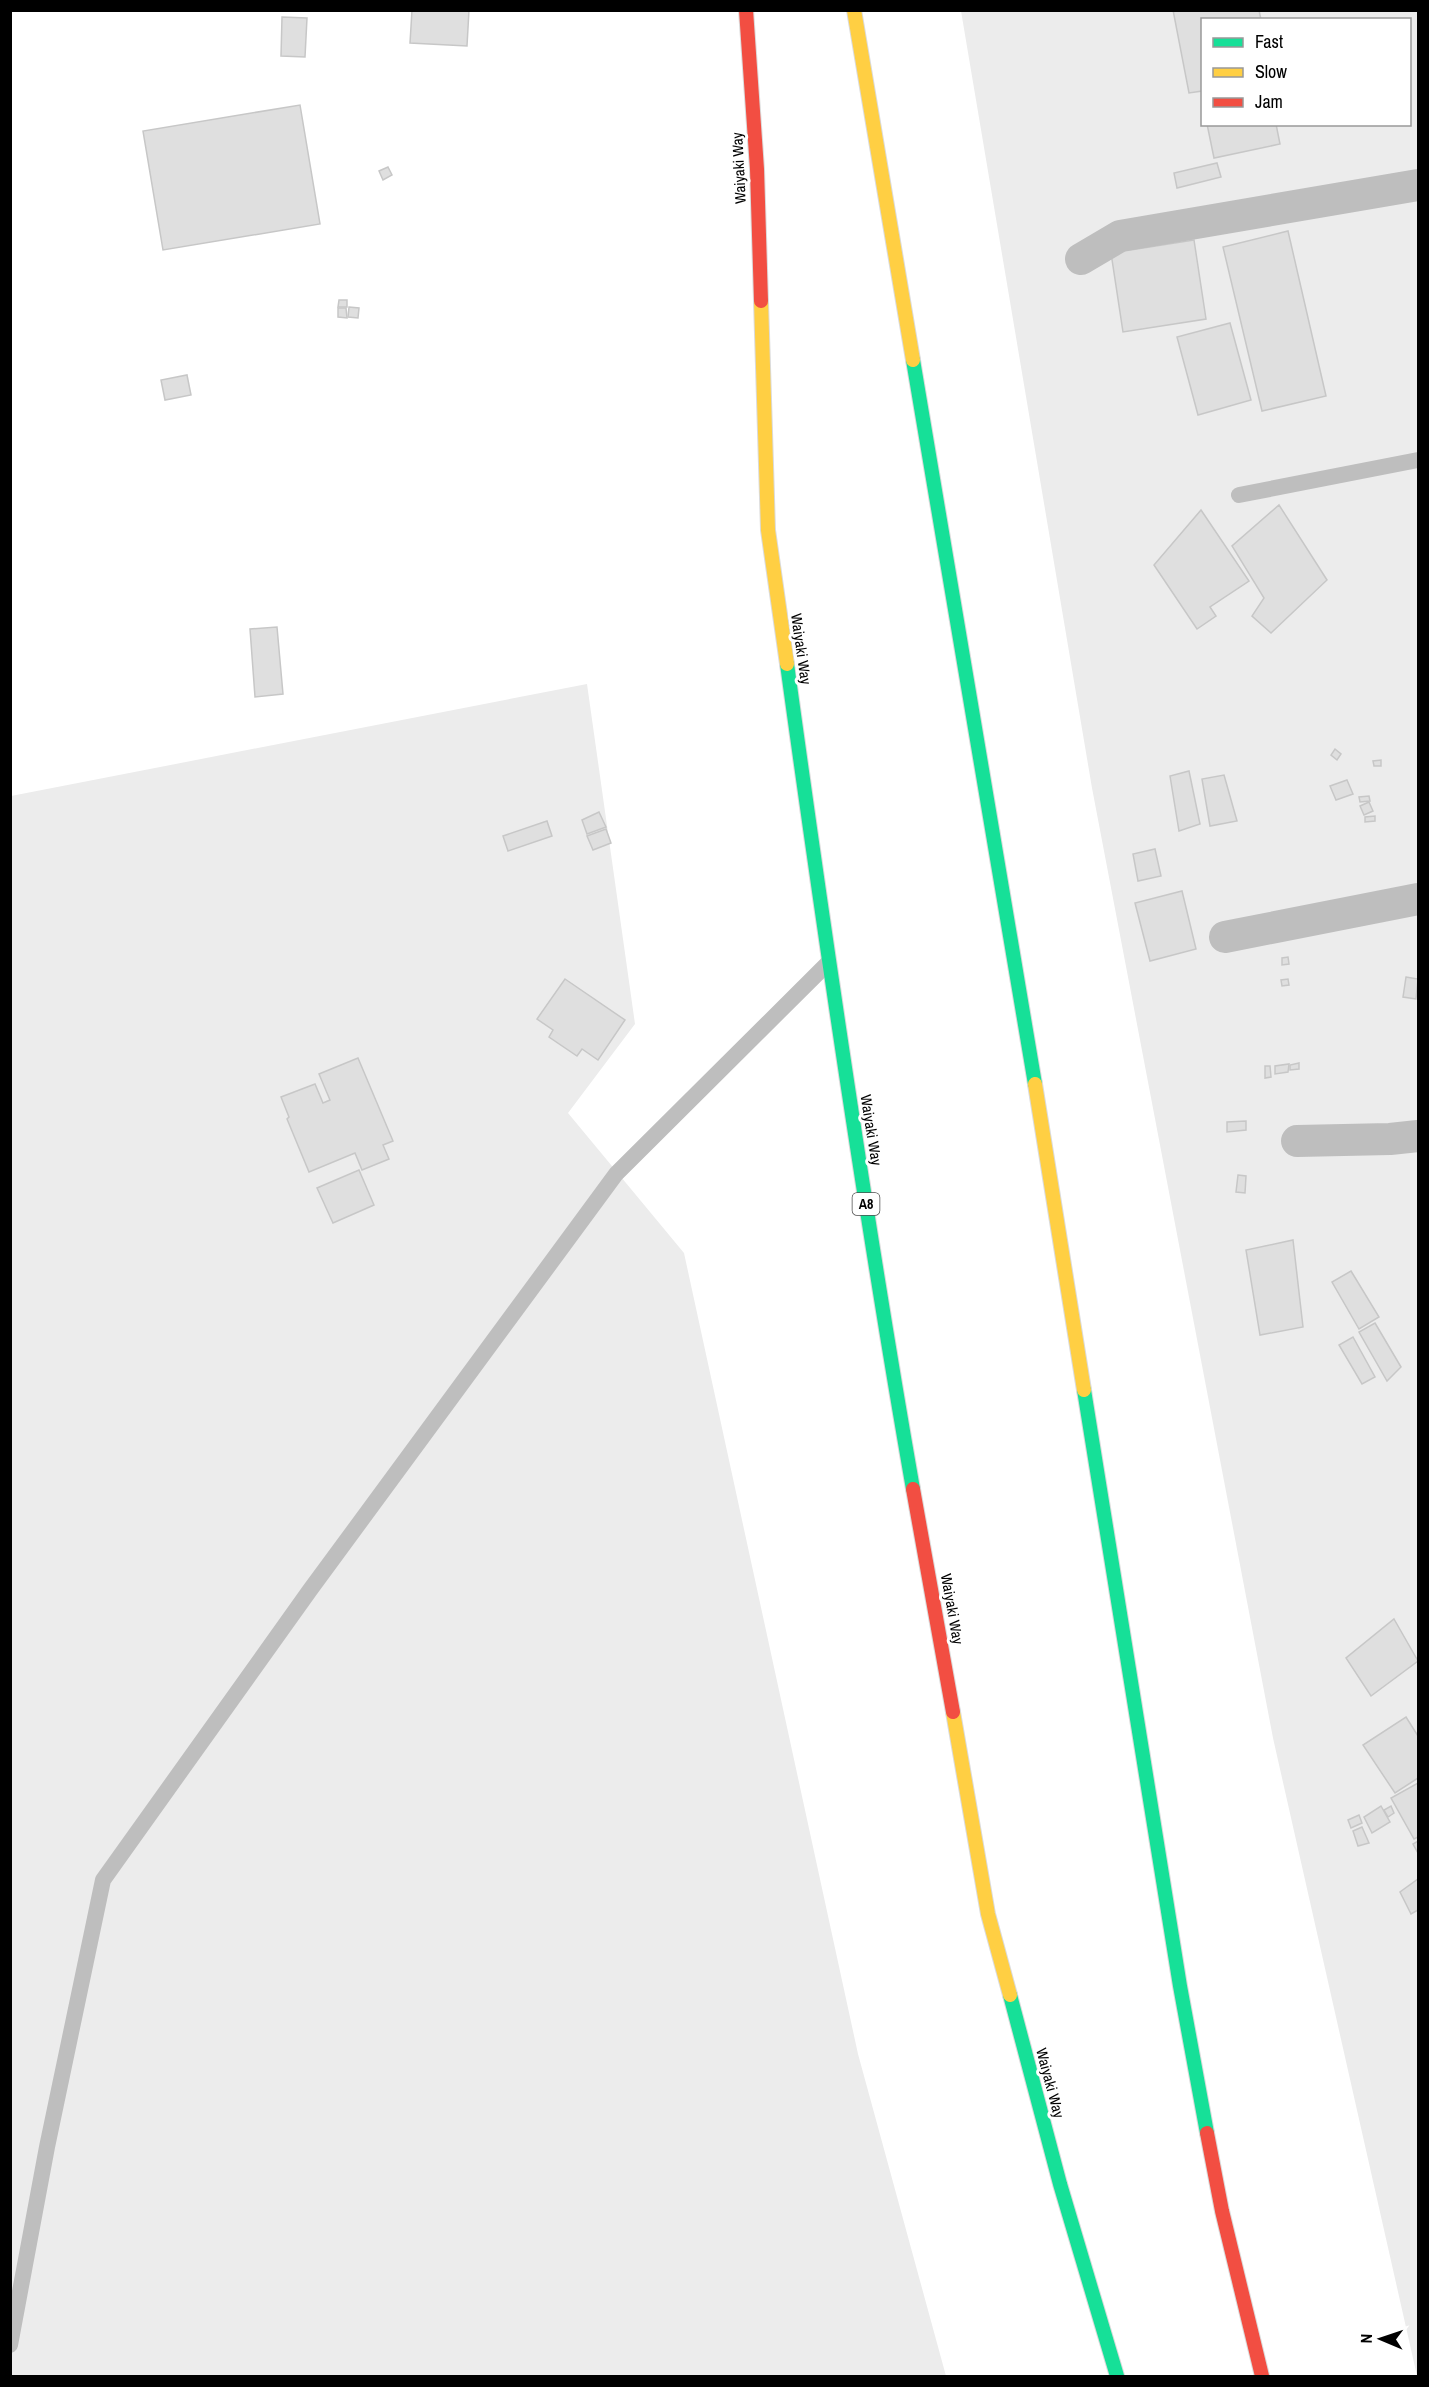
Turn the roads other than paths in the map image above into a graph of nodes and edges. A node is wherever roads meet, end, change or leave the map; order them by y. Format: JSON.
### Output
{"nodes":[{"id":1,"x":746,"y":10,"type":"edge"},
{"id":2,"x":854,"y":10,"type":"edge"},
{"id":3,"x":1419,"y":185,"type":"edge"},
{"id":4,"x":1081,"y":259,"type":"dead end"},
{"id":5,"x":1419,"y":460,"type":"edge"},
{"id":6,"x":1239,"y":495,"type":"dead end"},
{"id":7,"x":1419,"y":899,"type":"edge"},
{"id":8,"x":1225,"y":937,"type":"dead end"},
{"id":9,"x":828,"y":962,"type":"junction"},
{"id":10,"x":1419,"y":1136,"type":"edge"},
{"id":11,"x":1298,"y":1141,"type":"dead end"},
{"id":12,"x":10,"y":2345,"type":"edge"},
{"id":13,"x":1117,"y":2376,"type":"edge"},
{"id":14,"x":1262,"y":2376,"type":"edge"}],
"edges":[{"from":1,"to":9,"type":"highway","name":"Waiyaki Way","number":"A8"},
{"from":2,"to":14,"type":"highway"},
{"from":3,"to":4,"type":"street"},
{"from":5,"to":6,"type":"lane"},
{"from":7,"to":8,"type":"street"},
{"from":9,"to":12,"type":"lane"},
{"from":9,"to":13,"type":"highway","name":"Waiyaki Way","number":"A8"},
{"from":10,"to":11,"type":"street"}]}
